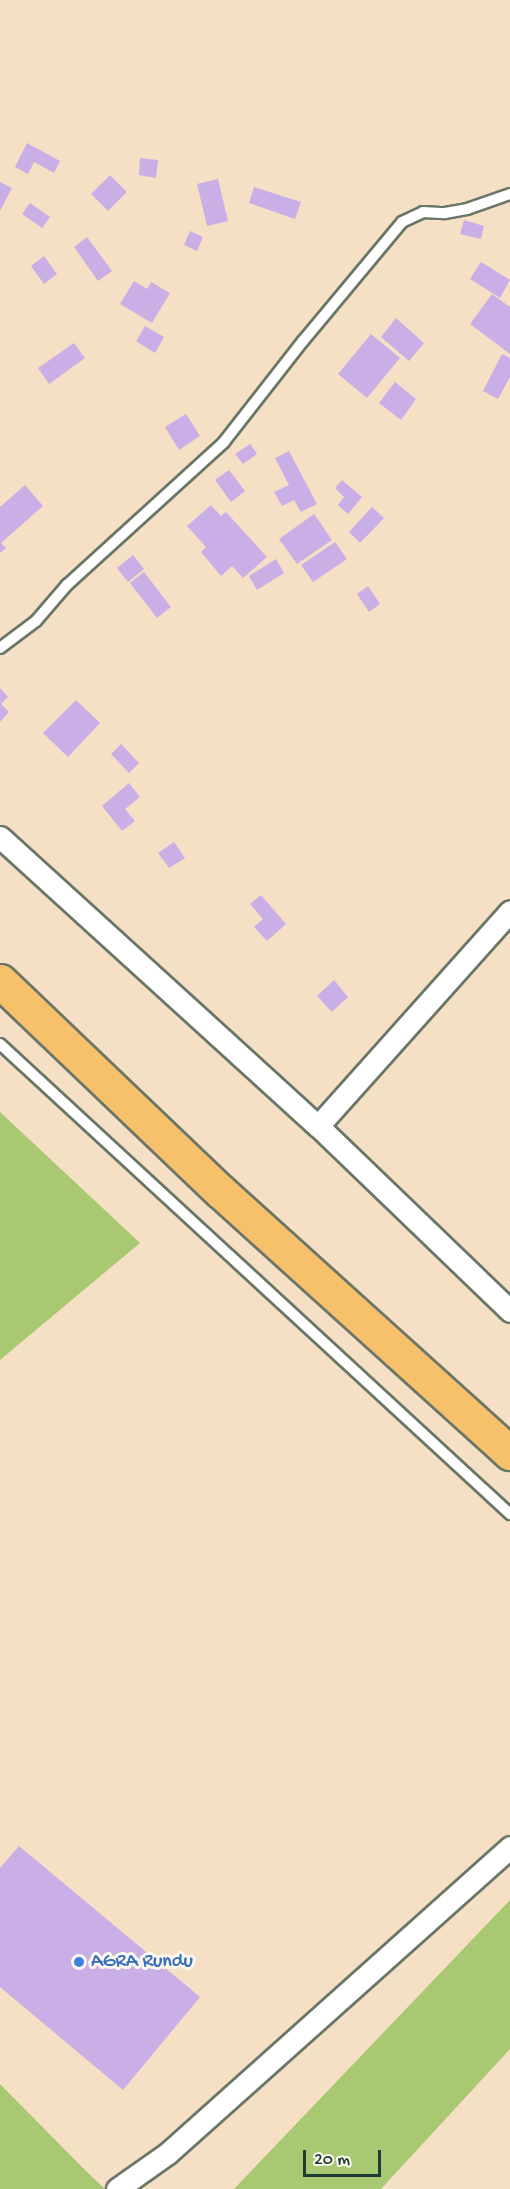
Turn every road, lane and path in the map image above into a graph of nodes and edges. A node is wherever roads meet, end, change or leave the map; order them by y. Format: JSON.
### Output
{"nodes":[{"id":1,"x":510,"y":194,"type":"edge"},
{"id":2,"x":0,"y":648,"type":"edge"},
{"id":3,"x":0,"y":837,"type":"edge"},
{"id":4,"x":510,"y":911,"type":"edge"},
{"id":5,"x":0,"y":981,"type":"edge"},
{"id":6,"x":0,"y":1044,"type":"edge"},
{"id":7,"x":318,"y":1126,"type":"junction"},
{"id":8,"x":510,"y":1311,"type":"edge"},
{"id":9,"x":510,"y":1453,"type":"edge"},
{"id":10,"x":510,"y":1514,"type":"edge"},
{"id":11,"x":510,"y":1846,"type":"edge"},
{"id":12,"x":117,"y":2189,"type":"edge"}],
"edges":[{"from":1,"to":2,"type":"lane"},
{"from":3,"to":7,"type":"street"},
{"from":4,"to":7,"type":"street"},
{"from":5,"to":9,"type":"highway"},
{"from":6,"to":10,"type":"lane"},
{"from":7,"to":8,"type":"street"},
{"from":11,"to":12,"type":"street"}]}
